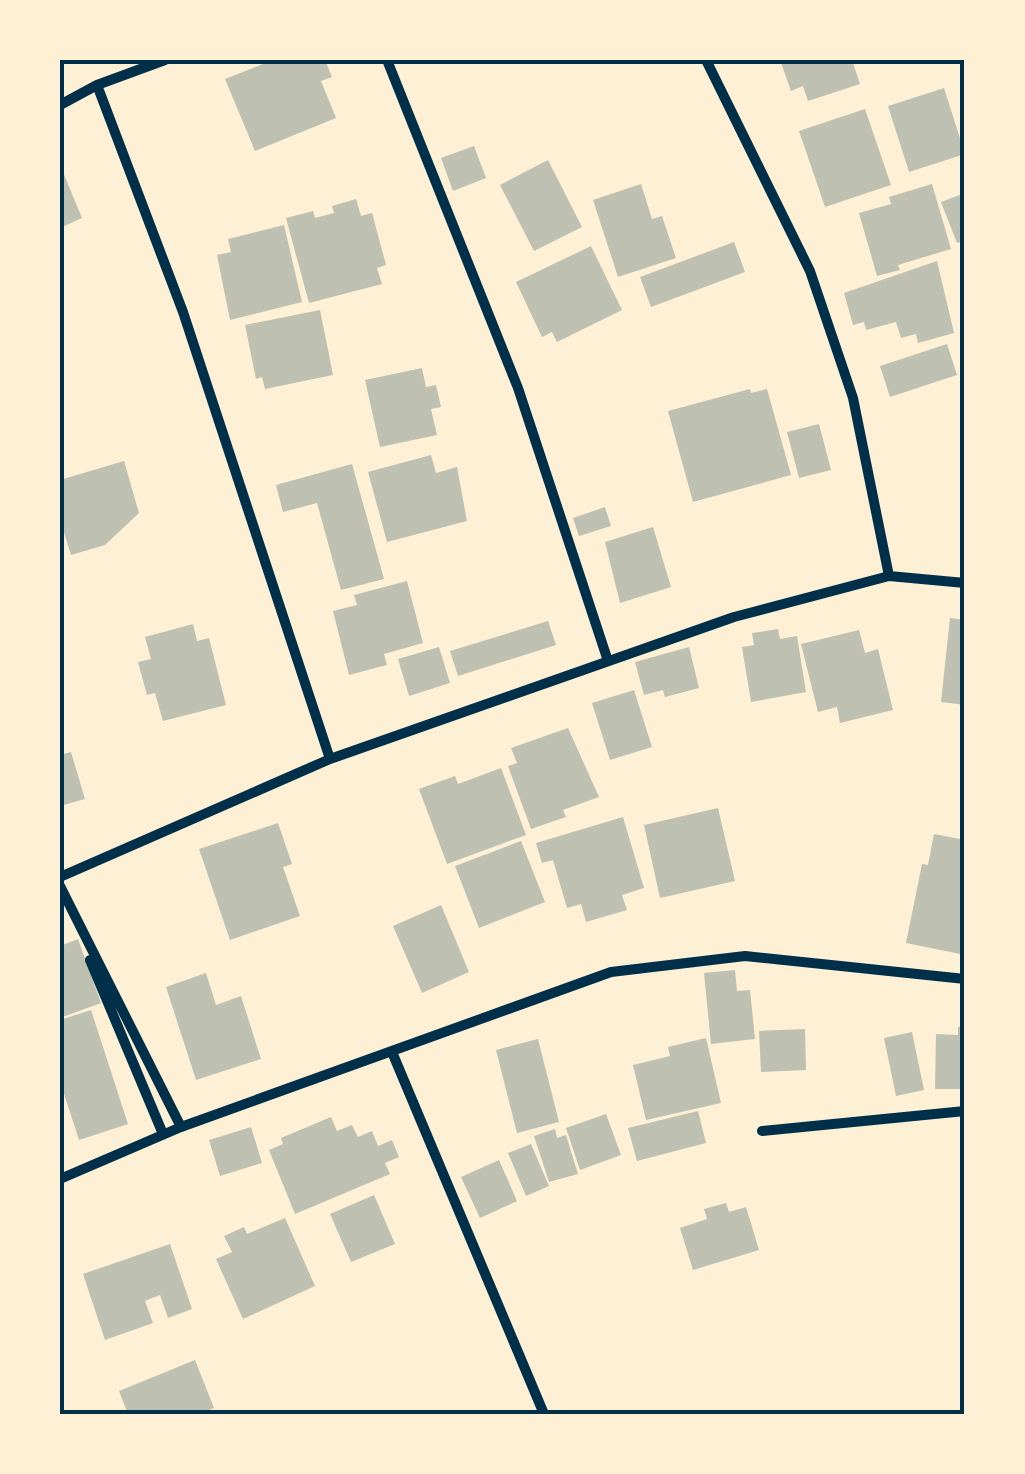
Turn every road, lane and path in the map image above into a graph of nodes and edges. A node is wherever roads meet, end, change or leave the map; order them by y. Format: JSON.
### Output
{"nodes":[{"id":1,"x":166,"y":60,"type":"edge"},
{"id":2,"x":387,"y":60,"type":"edge"},
{"id":3,"x":706,"y":60,"type":"edge"},
{"id":4,"x":97,"y":85,"type":"junction"},
{"id":5,"x":60,"y":105,"type":"edge"},
{"id":6,"x":889,"y":576,"type":"junction"},
{"id":7,"x":965,"y":583,"type":"edge"},
{"id":8,"x":608,"y":658,"type":"junction"},
{"id":9,"x":330,"y":758,"type":"junction"},
{"id":10,"x":60,"y":877,"type":"edge"},
{"id":11,"x":60,"y":887,"type":"edge"},
{"id":12,"x":965,"y":979,"type":"edge"},
{"id":13,"x":392,"y":1052,"type":"junction"},
{"id":14,"x":965,"y":1110,"type":"edge"},
{"id":15,"x":181,"y":1127,"type":"junction"},
{"id":16,"x":762,"y":1131,"type":"dead end"},
{"id":17,"x":163,"y":1134,"type":"junction"},
{"id":18,"x":60,"y":1179,"type":"edge"},
{"id":19,"x":544,"y":1414,"type":"edge"}],
"edges":[{"from":1,"to":4,"type":"street"},
{"from":2,"to":8,"type":"street"},
{"from":3,"to":6,"type":"street"},
{"from":4,"to":5,"type":"street"},
{"from":4,"to":9,"type":"street"},
{"from":6,"to":7,"type":"street"},
{"from":6,"to":8,"type":"street"},
{"from":8,"to":9,"type":"street"},
{"from":9,"to":10,"type":"street"},
{"from":11,"to":15,"type":"street"},
{"from":11,"to":17,"type":"street"},
{"from":12,"to":13,"type":"street"},
{"from":13,"to":15,"type":"street"},
{"from":13,"to":19,"type":"street"},
{"from":14,"to":16,"type":"street"},
{"from":15,"to":17,"type":"street"},
{"from":17,"to":18,"type":"street"}]}
